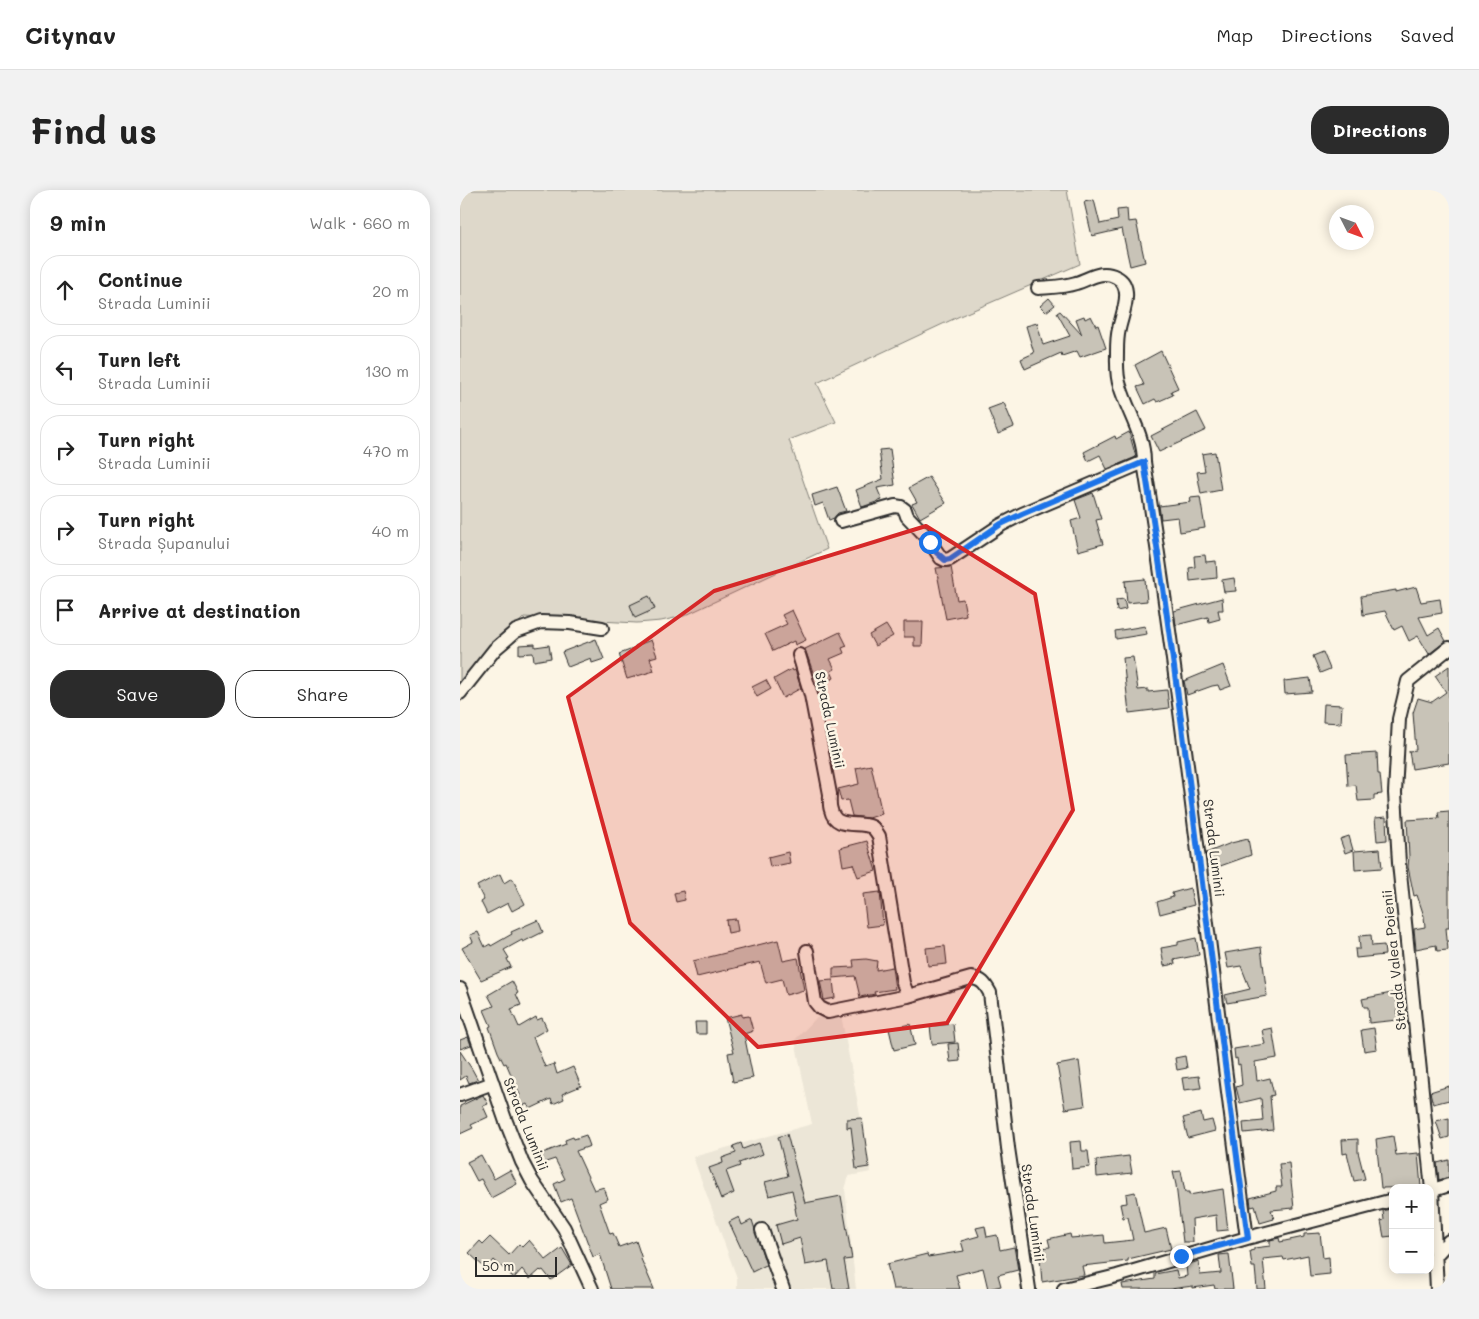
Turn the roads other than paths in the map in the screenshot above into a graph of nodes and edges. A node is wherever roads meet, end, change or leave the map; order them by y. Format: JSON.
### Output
{"nodes":[{"id":1,"x":1038,"y":288,"type":"dead end"},
{"id":2,"x":1144,"y":462,"type":"junction"},
{"id":3,"x":841,"y":521,"type":"dead end"},
{"id":4,"x":602,"y":628,"type":"dead end"},
{"id":5,"x":1449,"y":648,"type":"edge"},
{"id":6,"x":799,"y":655,"type":"dead end"},
{"id":7,"x":460,"y":693,"type":"edge"},
{"id":8,"x":807,"y":951,"type":"dead end"},
{"id":9,"x":460,"y":989,"type":"edge"},
{"id":10,"x":908,"y":996,"type":"junction"},
{"id":11,"x":493,"y":1083,"type":"junction"},
{"id":12,"x":460,"y":1095,"type":"edge"},
{"id":13,"x":1430,"y":1184,"type":"edge"},
{"id":14,"x":1449,"y":1186,"type":"edge"},
{"id":15,"x":1434,"y":1190,"type":"edge"},
{"id":16,"x":1389,"y":1201,"type":"edge"},
{"id":17,"x":1434,"y":1229,"type":"edge"},
{"id":18,"x":762,"y":1230,"type":"dead end"},
{"id":19,"x":1248,"y":1238,"type":"junction"},
{"id":20,"x":1449,"y":1241,"type":"edge"},
{"id":21,"x":1436,"y":1255,"type":"junction"},
{"id":22,"x":592,"y":1289,"type":"edge"},
{"id":23,"x":783,"y":1289,"type":"edge"},
{"id":24,"x":1029,"y":1289,"type":"edge"},
{"id":25,"x":1064,"y":1289,"type":"edge"},
{"id":26,"x":1437,"y":1289,"type":"edge"}],
"edges":[{"from":1,"to":2,"type":"street","name":"Strada Luminii"},
{"from":2,"to":3,"type":"street"},
{"from":2,"to":19,"type":"street","name":"Strada Luminii"},
{"from":4,"to":7,"type":"street"},
{"from":5,"to":13,"type":"street","name":"Strada Valea Poienii"},
{"from":6,"to":10,"type":"street","name":"Strada Luminii"},
{"from":8,"to":10,"type":"street","name":"Strada Luminii"},
{"from":9,"to":11,"type":"street","name":"Strada Luminii"},
{"from":10,"to":24,"type":"street","name":"Strada Luminii"},
{"from":11,"to":12,"type":"street"},
{"from":11,"to":22,"type":"street","name":"Strada Luminii"},
{"from":14,"to":15,"type":"street"},
{"from":16,"to":19,"type":"street"},
{"from":17,"to":21,"type":"street","name":"Strada Valea Poienii"},
{"from":18,"to":23,"type":"street"},
{"from":19,"to":25,"type":"street"},
{"from":20,"to":21,"type":"street"},
{"from":21,"to":26,"type":"street","name":"Strada Valea Poienii"}]}
